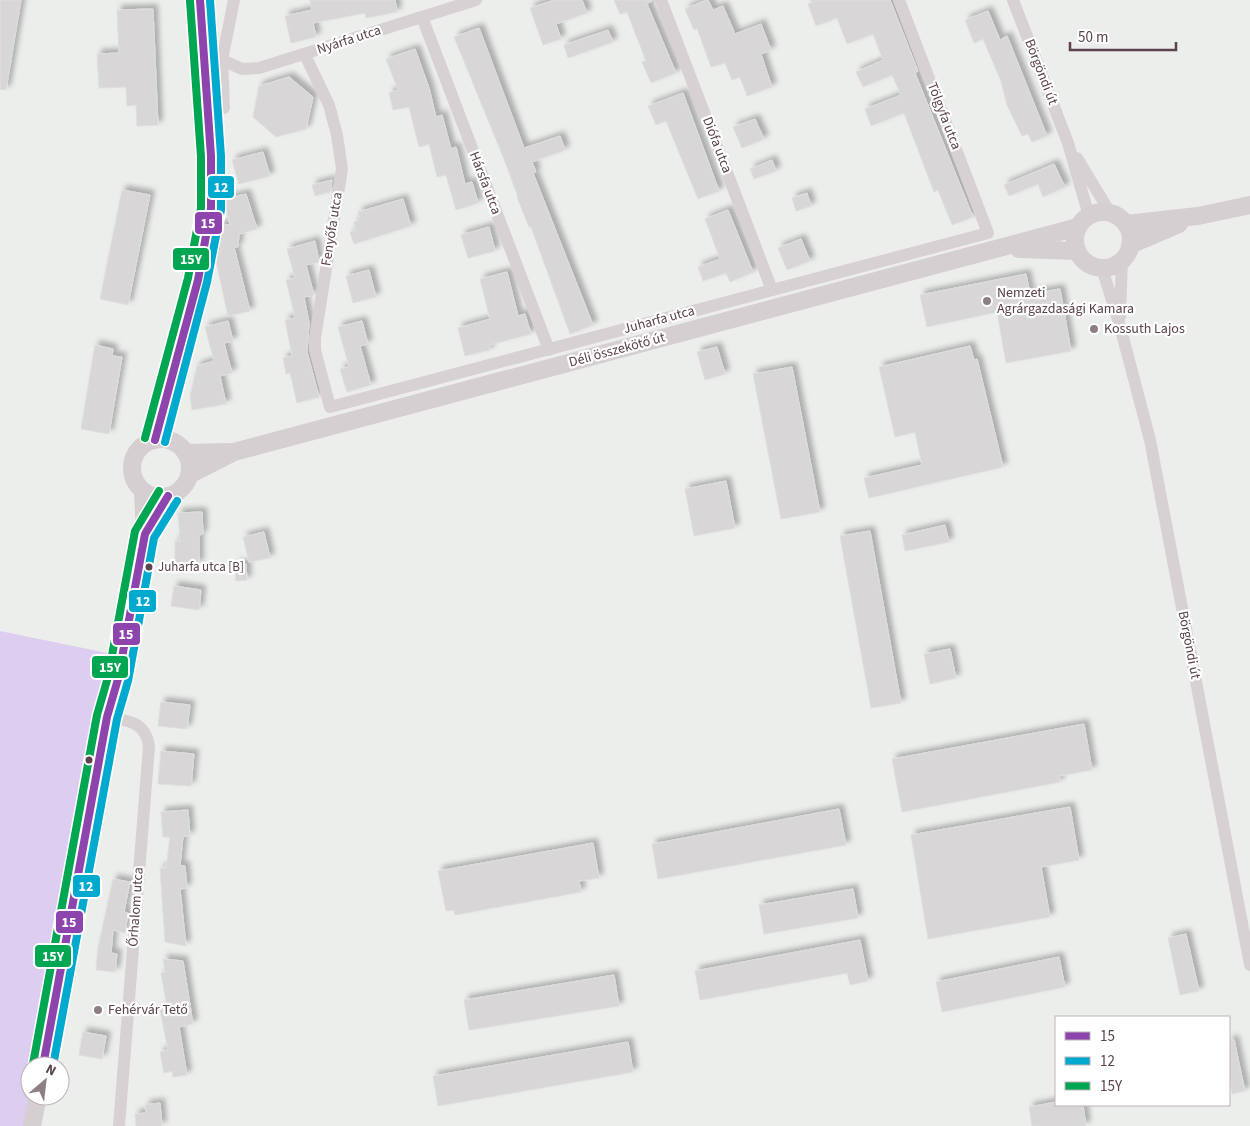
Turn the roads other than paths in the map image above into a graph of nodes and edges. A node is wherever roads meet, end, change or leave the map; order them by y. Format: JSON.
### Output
{"nodes":[{"id":1,"x":200,"y":0,"type":"edge"},
{"id":2,"x":234,"y":0,"type":"edge"},
{"id":3,"x":476,"y":0,"type":"edge"},
{"id":4,"x":661,"y":0,"type":"edge"},
{"id":5,"x":899,"y":0,"type":"edge"},
{"id":6,"x":1013,"y":0,"type":"edge"},
{"id":7,"x":422,"y":17,"type":"junction"},
{"id":8,"x":305,"y":54,"type":"junction"},
{"id":9,"x":222,"y":60,"type":"junction"},
{"id":10,"x":224,"y":108,"type":"dead end"},
{"id":11,"x":1068,"y":143,"type":"junction"},
{"id":12,"x":1250,"y":205,"type":"edge"},
{"id":13,"x":1198,"y":216,"type":"junction"},
{"id":14,"x":1118,"y":219,"type":"junction"},
{"id":15,"x":1083,"y":222,"type":"junction"},
{"id":16,"x":988,"y":233,"type":"joint"},
{"id":17,"x":1130,"y":244,"type":"junction"},
{"id":18,"x":999,"y":248,"type":"junction"},
{"id":19,"x":1077,"y":250,"type":"junction"},
{"id":20,"x":1122,"y":260,"type":"junction"},
{"id":21,"x":1102,"y":268,"type":"junction"},
{"id":22,"x":772,"y":290,"type":"junction"},
{"id":23,"x":1120,"y":326,"type":"junction"},
{"id":24,"x":549,"y":350,"type":"junction"},
{"id":25,"x":330,"y":408,"type":"joint"},
{"id":26,"x":162,"y":440,"type":"junction"},
{"id":27,"x":234,"y":452,"type":"junction"},
{"id":28,"x":186,"y":453,"type":"junction"},
{"id":29,"x":189,"y":475,"type":"junction"},
{"id":30,"x":144,"y":491,"type":"junction"},
{"id":31,"x":168,"y":496,"type":"junction"},
{"id":32,"x":145,"y":534,"type":"junction"},
{"id":33,"x":107,"y":717,"type":"junction"},
{"id":34,"x":1250,"y":965,"type":"edge"},
{"id":35,"x":45,"y":1056,"type":"edge"},
{"id":36,"x":36,"y":1106,"type":"edge"},
{"id":37,"x":32,"y":1126,"type":"edge"},
{"id":38,"x":119,"y":1126,"type":"edge"}],
"edges":[{"from":1,"to":26,"type":"main road"},
{"from":2,"to":9,"type":"street"},
{"from":3,"to":7,"type":"street","name":"Nyárfa utca"},
{"from":4,"to":22,"type":"street","name":"Diófa utca"},
{"from":5,"to":16,"type":"street","name":"Tölgyfa utca"},
{"from":6,"to":11,"type":"street","name":"Börgöndi út"},
{"from":7,"to":8,"type":"street","name":"Nyárfa utca"},
{"from":7,"to":24,"type":"street","name":"Hársfa utca"},
{"from":8,"to":9,"type":"street","name":"Nyárfa utca"},
{"from":8,"to":25,"type":"street","name":"Fenyőfa utca"},
{"from":9,"to":10,"type":"street"},
{"from":11,"to":14,"type":"street","name":"Börgöndi út"},
{"from":11,"to":15,"type":"street","name":"Börgöndi út"},
{"from":12,"to":13,"type":"main road"},
{"from":13,"to":14,"type":"main road"},
{"from":13,"to":17,"type":"main road"},
{"from":14,"to":15,"type":"main road"},
{"from":14,"to":17,"type":"main road"},
{"from":15,"to":18,"type":"main road","name":"Déli összekötő út"},
{"from":15,"to":19,"type":"main road"},
{"from":16,"to":22,"type":"street","name":"Juharfa utca"},
{"from":17,"to":20,"type":"main road"},
{"from":18,"to":19,"type":"main road","name":"Déli összekötő út"},
{"from":18,"to":27,"type":"main road","name":"Déli összekötő út"},
{"from":19,"to":21,"type":"main road"},
{"from":20,"to":21,"type":"main road"},
{"from":20,"to":23,"type":"street","name":"Börgöndi út"},
{"from":21,"to":23,"type":"street","name":"Börgöndi út"},
{"from":22,"to":24,"type":"street","name":"Juharfa utca"},
{"from":23,"to":34,"type":"street","name":"Börgöndi út"},
{"from":24,"to":25,"type":"street","name":"Juharfa utca"},
{"from":26,"to":28,"type":"main road"},
{"from":26,"to":30,"type":"main road"},
{"from":27,"to":28,"type":"main road","name":"Déli összekötő út"},
{"from":27,"to":29,"type":"main road","name":"Déli összekötő út"},
{"from":28,"to":29,"type":"main road"},
{"from":29,"to":31,"type":"main road"},
{"from":30,"to":31,"type":"main road"},
{"from":30,"to":32,"type":"main road"},
{"from":31,"to":32,"type":"main road"},
{"from":32,"to":33,"type":"main road"},
{"from":33,"to":35,"type":"main road"},
{"from":33,"to":38,"type":"street","name":"Őrhalom utca"},
{"from":36,"to":37,"type":"main road"}]}
